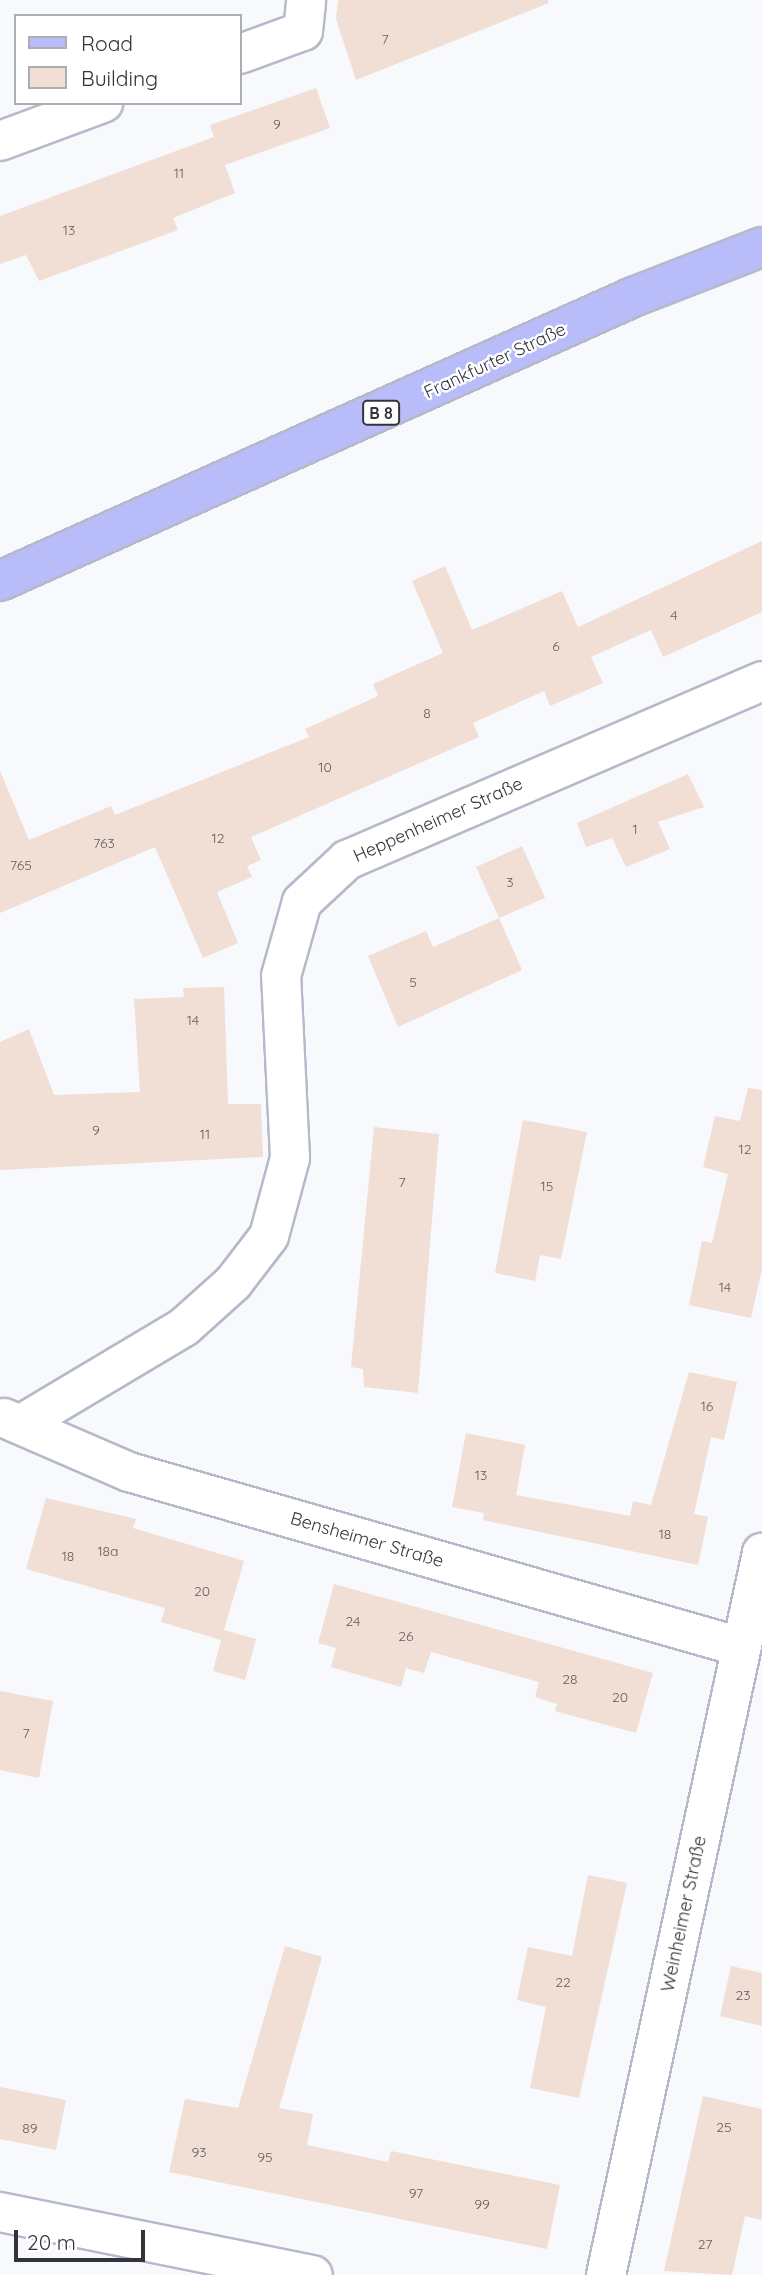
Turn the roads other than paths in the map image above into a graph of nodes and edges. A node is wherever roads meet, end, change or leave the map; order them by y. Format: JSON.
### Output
{"nodes":[{"id":1,"x":306,"y":0,"type":"edge"},
{"id":2,"x":242,"y":53,"type":"edge"},
{"id":3,"x":98,"y":105,"type":"edge"},
{"id":4,"x":0,"y":141,"type":"edge"},
{"id":5,"x":762,"y":247,"type":"edge"},
{"id":6,"x":0,"y":581,"type":"edge"},
{"id":7,"x":762,"y":681,"type":"edge"},
{"id":8,"x":11,"y":1419,"type":"edge"},
{"id":9,"x":762,"y":1553,"type":"edge"},
{"id":10,"x":741,"y":1647,"type":"junction"},
{"id":11,"x":0,"y":2212,"type":"edge"},
{"id":12,"x":313,"y":2275,"type":"edge"},
{"id":13,"x":606,"y":2275,"type":"edge"}],
"edges":[{"from":1,"to":2,"type":"street"},
{"from":3,"to":4,"type":"street"},
{"from":5,"to":6,"type":"main road","name":"Frankfurter Straße","number":"B 8"},
{"from":7,"to":8,"type":"street","name":"Heppenheimer Straße"},
{"from":8,"to":10,"type":"street","name":"Bensheimer Straße"},
{"from":9,"to":10,"type":"street","name":"Weinheimer Straße"},
{"from":10,"to":13,"type":"street","name":"Weinheimer Straße"},
{"from":11,"to":12,"type":"street"}]}
